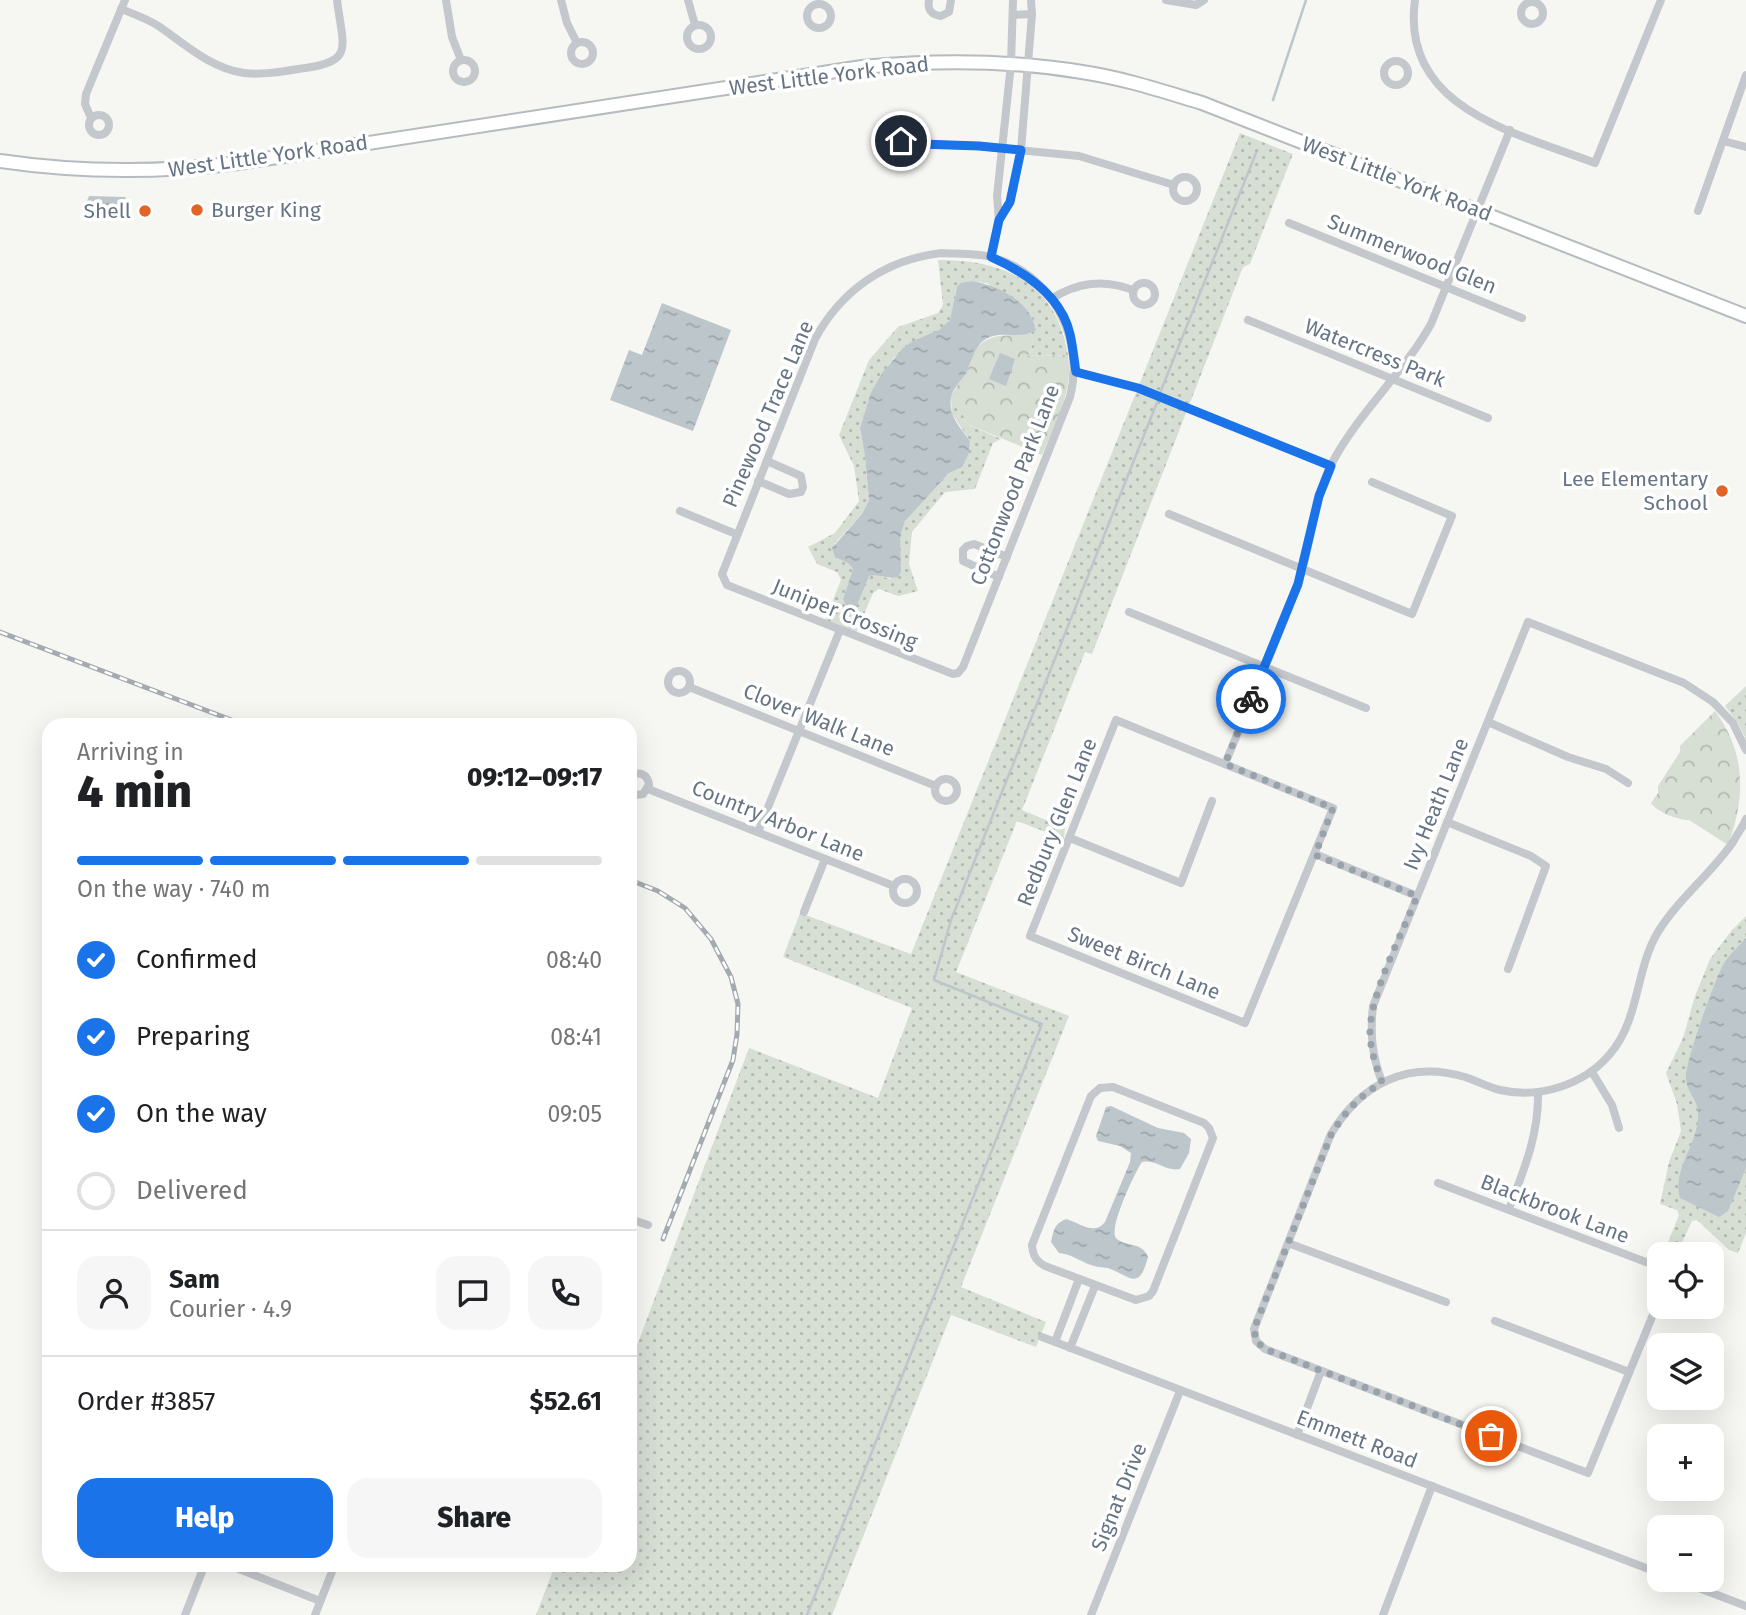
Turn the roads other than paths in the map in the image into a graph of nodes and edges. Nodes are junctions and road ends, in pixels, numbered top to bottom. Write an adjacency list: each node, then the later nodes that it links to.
1 (337, 0): 13 (street)
2 (446, 0): 18 (street)
3 (561, 0): 17 (street)
4 (688, 0): 16 (street)
5 (929, 0): 6 (street)
6 (951, 0)
7 (1013, 0): 15 (street)
8 (1031, 0): 14 (street)
9 (1166, 0): 12 (street)
10 (1415, 0): 19 (street)
11 (1661, 0): 25 (street)
12 (1203, 1)
13 (123, 4): 24 (street)
14 (1032, 14): 15 (street); 21 (street)
15 (1013, 15): 20 (street)
16 (695, 25)
17 (577, 43)
18 (461, 60)
19 (1424, 60): 22 (street); 25 (street)
20 (1010, 64): 21 (main road, West Little York Road); 29 (street); 31 (main road, West Little York Road)
21 (1027, 65): 30 (street); 33 (main road, West Little York Road)
22 (1406, 67)
23 (1746, 75): 26 (street)
24 (91, 118)
25 (1510, 130): 33 (street)
26 (1723, 141): 28 (street); 34 (street)
27 (921, 144): 29 (street)
28 (1746, 147)
29 (1003, 148): 30 (street); 35 (street)
30 (1021, 150): 32 (street); 35 (street)
31 (0, 161)
32 (1174, 185)
33 (1479, 211): 38 (street); 41 (main road, West Little York Road)
34 (1698, 211)
35 (999, 220): 37 (street)
36 (1289, 223): 38 (street, Summerwood Glen)
37 (991, 257): 40 (street, Cottonwood Park Lane); 47 (street, Pinewood Trace Lane)
38 (1448, 287): 42 (street, Summerwood Glen); 45 (street)
39 (1133, 290): 40 (street)
40 (1051, 299): 44 (street, Cottonwood Park Lane)
41 (1746, 316)
42 (1522, 318)
43 (1248, 320): 45 (street, Watercress Park)
44 (1076, 372): 48 (street); 54 (street, Cottonwood Park Lane)
45 (1393, 379): 46 (street, Watercress Park); 48 (street)
46 (1488, 418)
47 (767, 461): 49 (street, Pinewood Trace Lane); 49 (street)
48 (1331, 466): 55 (street)
49 (758, 481): 53 (street, Pinewood Trace Lane)
50 (1372, 482): 55 (street)
51 (680, 511): 53 (street)
52 (1168, 514): 55 (street)
53 (736, 534): 57 (street, Pinewood Trace Lane)
54 (1007, 556): 56 (street, Cottonwood Park Lane); 56 (street)
55 (1302, 569): 60 (street)
56 (999, 577): 61 (street, Cottonwood Park Lane)
57 (723, 579): 59 (street, Juniper Crossing)
58 (1129, 612): 60 (street)
59 (840, 630): 61 (street, Juniper Crossing); 65 (street)
60 (1265, 667): 63 (street); 67 (street)
61 (958, 673)
62 (689, 687): 65 (street, Clover Walk Lane)
63 (1366, 708)
64 (1488, 722): 66 (street, Ivy Heath Lane); 69 (street); 75 (street, Ivy Heath Lane)
65 (799, 731): 70 (street, Clover Walk Lane); 76 (street)
66 (1746, 750)
67 (1225, 764): 77 (street, Redbury Glen Lane); 78 (street)
68 (637, 774): 71 (street, Country Arbor Lane)
69 (1628, 783)
70 (936, 786)
71 (648, 789): 72 (street, Country Arbor Lane); 76 (street, Country Arbor Lane)
72 (637, 794)
73 (1212, 801): 77 (street)
74 (1746, 819): 85 (street)
75 (1447, 822): 81 (street, Ivy Heath Lane); 84 (street)
76 (758, 832): 79 (street, Country Arbor Lane)
77 (1069, 838): 83 (street, Redbury Glen Lane)
78 (1315, 855): 81 (street); 83 (street, Sweet Birch Lane)
79 (825, 859): 80 (street, Country Arbor Lane); 82 (street)
80 (894, 886)
81 (1417, 896): 86 (street, Ivy Heath Lane)
82 (804, 912)
83 (1030, 936)
84 (1508, 969)
85 (1592, 1072): 87 (street); 88 (street)
86 (1382, 1082): 87 (street); 93 (street)
87 (1538, 1092): 90 (street)
88 (1619, 1128)
89 (1438, 1183): 90 (street, Blackbrook Lane)
90 (1509, 1209): 94 (street, Blackbrook Lane)
91 (637, 1221): 92 (street)
92 (648, 1225)
93 (1289, 1243): 97 (street); 105 (street)
94 (1647, 1262)
95 (1079, 1279): 96 (street); 96 (street); 98 (street)
96 (1095, 1286): 99 (street)
97 (1446, 1302)
98 (1068, 1309): 99 (street); 103 (street)
99 (1084, 1315): 104 (street)
100 (1651, 1319): 106 (street)
101 (1495, 1321): 106 (street)
102 (1042, 1337): 103 (street, Emmett Road)
103 (1055, 1342): 104 (street, Emmett Road)
104 (1070, 1348): 107 (street, Emmett Road)
105 (1321, 1371): 106 (street); 108 (street)
106 (1629, 1372)
107 (1180, 1391): 108 (street, Emmett Road); 119 (street, Signat Drive)
108 (1297, 1435): 109 (street, Emmett Road)
109 (1432, 1486): 110 (street, Emmett Road); 120 (street)
110 (1647, 1568)
111 (202, 1572): 117 (street)
112 (246, 1572): 115 (street)
113 (332, 1572): 115 (street)
114 (1709, 1592): 116 (street)
115 (320, 1601): 118 (street)
116 (1746, 1606)
117 (186, 1615)
118 (315, 1615)
119 (1091, 1615)
120 (1382, 1615)

